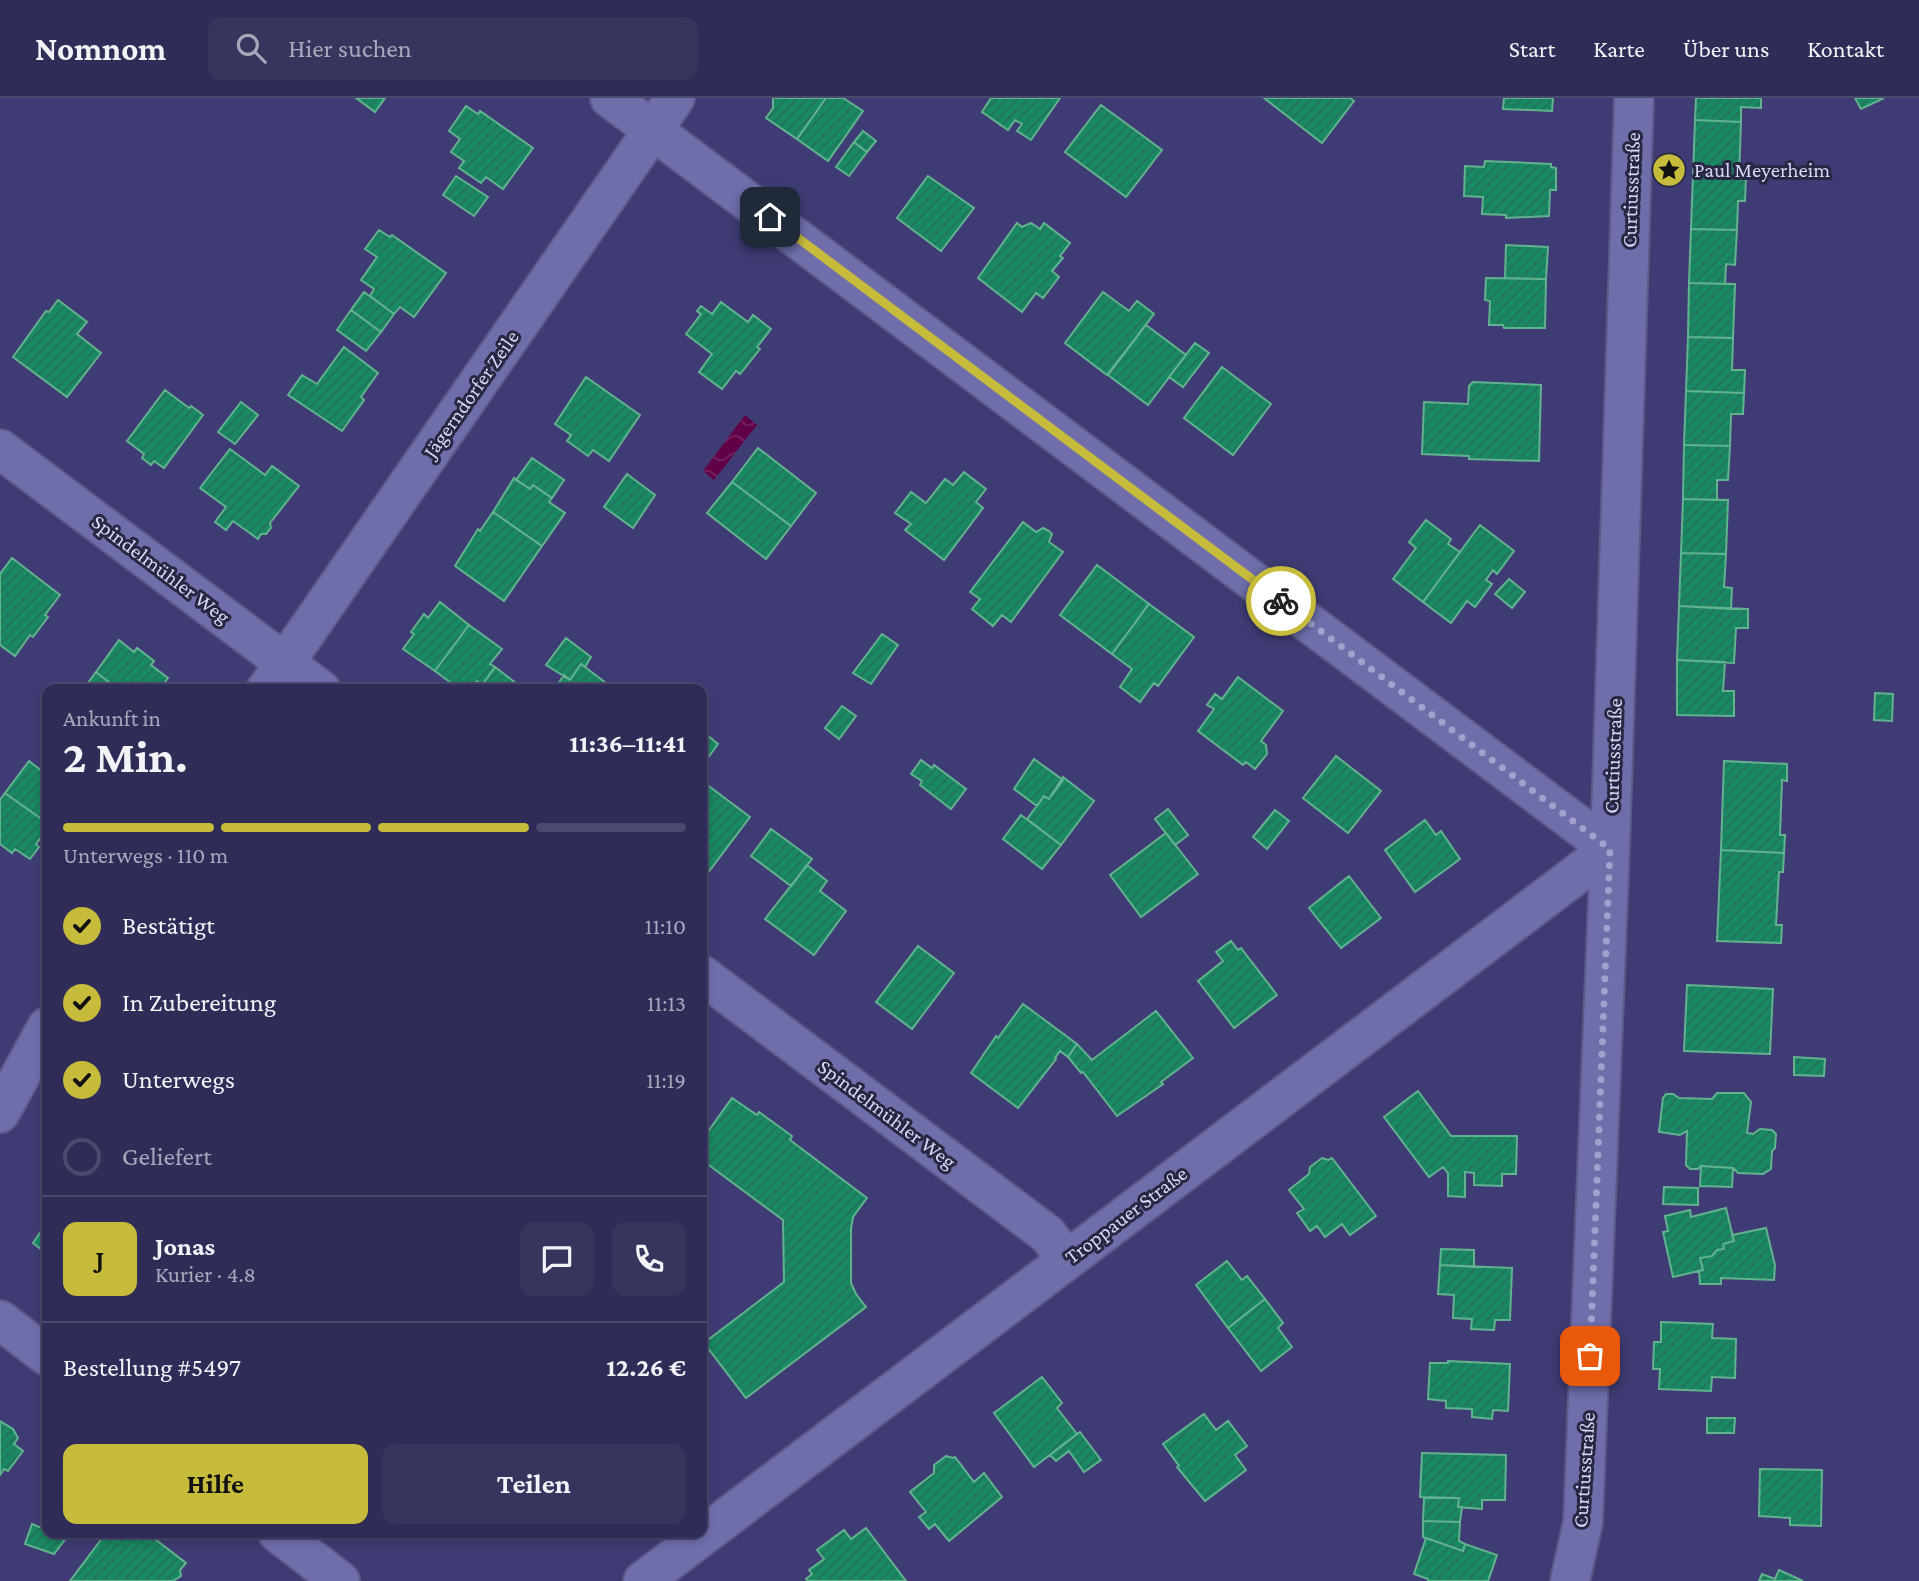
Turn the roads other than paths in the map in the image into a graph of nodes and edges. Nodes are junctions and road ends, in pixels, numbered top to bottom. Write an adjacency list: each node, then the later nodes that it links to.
1 (610, 98): 4 (street)
2 (675, 98): 4 (street, Jägerndorfer Zeile)
3 (1634, 98): 8 (street, Curtiusstraße)
4 (653, 130): 6 (street, Jägerndorfer Zeile); 8 (street)
5 (0, 449): 6 (street, Spindelmühler Weg)
6 (276, 676): 7 (street, Spindelmühler Weg)
7 (302, 684)
8 (1610, 849): 12 (street, Troppauer Straße); 20 (street, Curtiusstraße)
9 (707, 979): 12 (street, Spindelmühler Weg)
10 (42, 1036): 11 (street)
11 (0, 1113)
12 (1067, 1259): 15 (street, Troppauer Straße)
13 (0, 1320): 14 (street)
14 (42, 1352)
15 (707, 1532)
16 (284, 1538): 18 (street)
17 (700, 1538): 19 (street, Troppauer Straße)
18 (340, 1581)
19 (643, 1581)
20 (1570, 1581)

